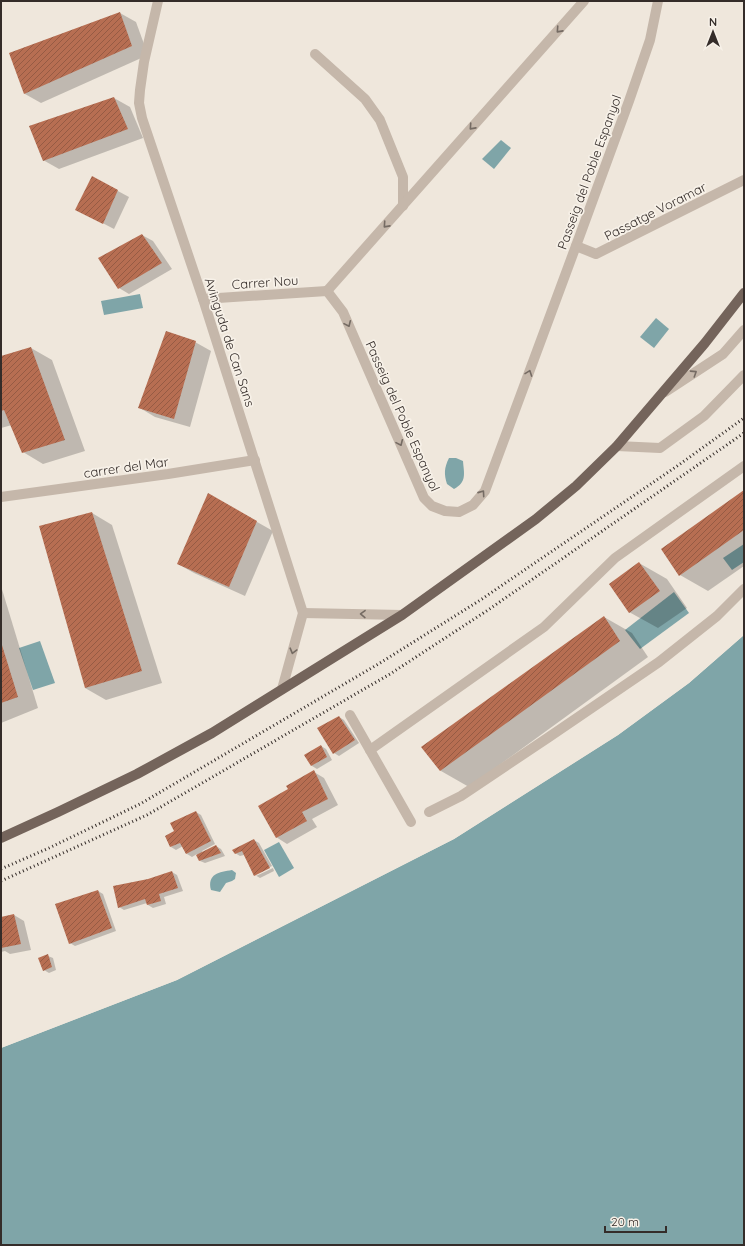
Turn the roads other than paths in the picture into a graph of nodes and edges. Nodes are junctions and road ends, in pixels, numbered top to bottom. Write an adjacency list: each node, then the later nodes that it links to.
1 (158, 1): 10 (street, Avinguda de Can Sans)
2 (584, 1): 6 (street, one-way to 6)
3 (658, 1): 7 (street, Passeig del Poble Espanyol)
4 (315, 54): 6 (street)
5 (744, 180): 7 (street, Passatge Voramar)
6 (403, 206): 8 (street, one-way to 8)
7 (576, 246): 8 (street, Passeig del Poble Espanyol, one-way to 7)
8 (327, 291): 10 (street, Carrer Nou)
9 (744, 293): 13 (main road)
10 (203, 299): 15 (street, Avinguda de Can Sans)
11 (744, 330): 13 (street, one-way to 11)
12 (744, 375): 14 (street)
13 (662, 394): 14 (main road)
14 (617, 446): 20 (main road)
15 (255, 460): 17 (street, carrer del Mar); 19 (street, Avinguda de Can Sans)
16 (744, 466): 23 (street)
17 (1, 497)
18 (744, 589): 24 (street)
19 (303, 613): 20 (street, one-way to 19); 21 (street, one-way to 21)
20 (402, 615): 21 (main road)
21 (282, 689): 26 (main road)
22 (350, 715): 23 (street)
23 (370, 750): 25 (street)
24 (429, 812)
25 (411, 822)
26 (1, 838)

